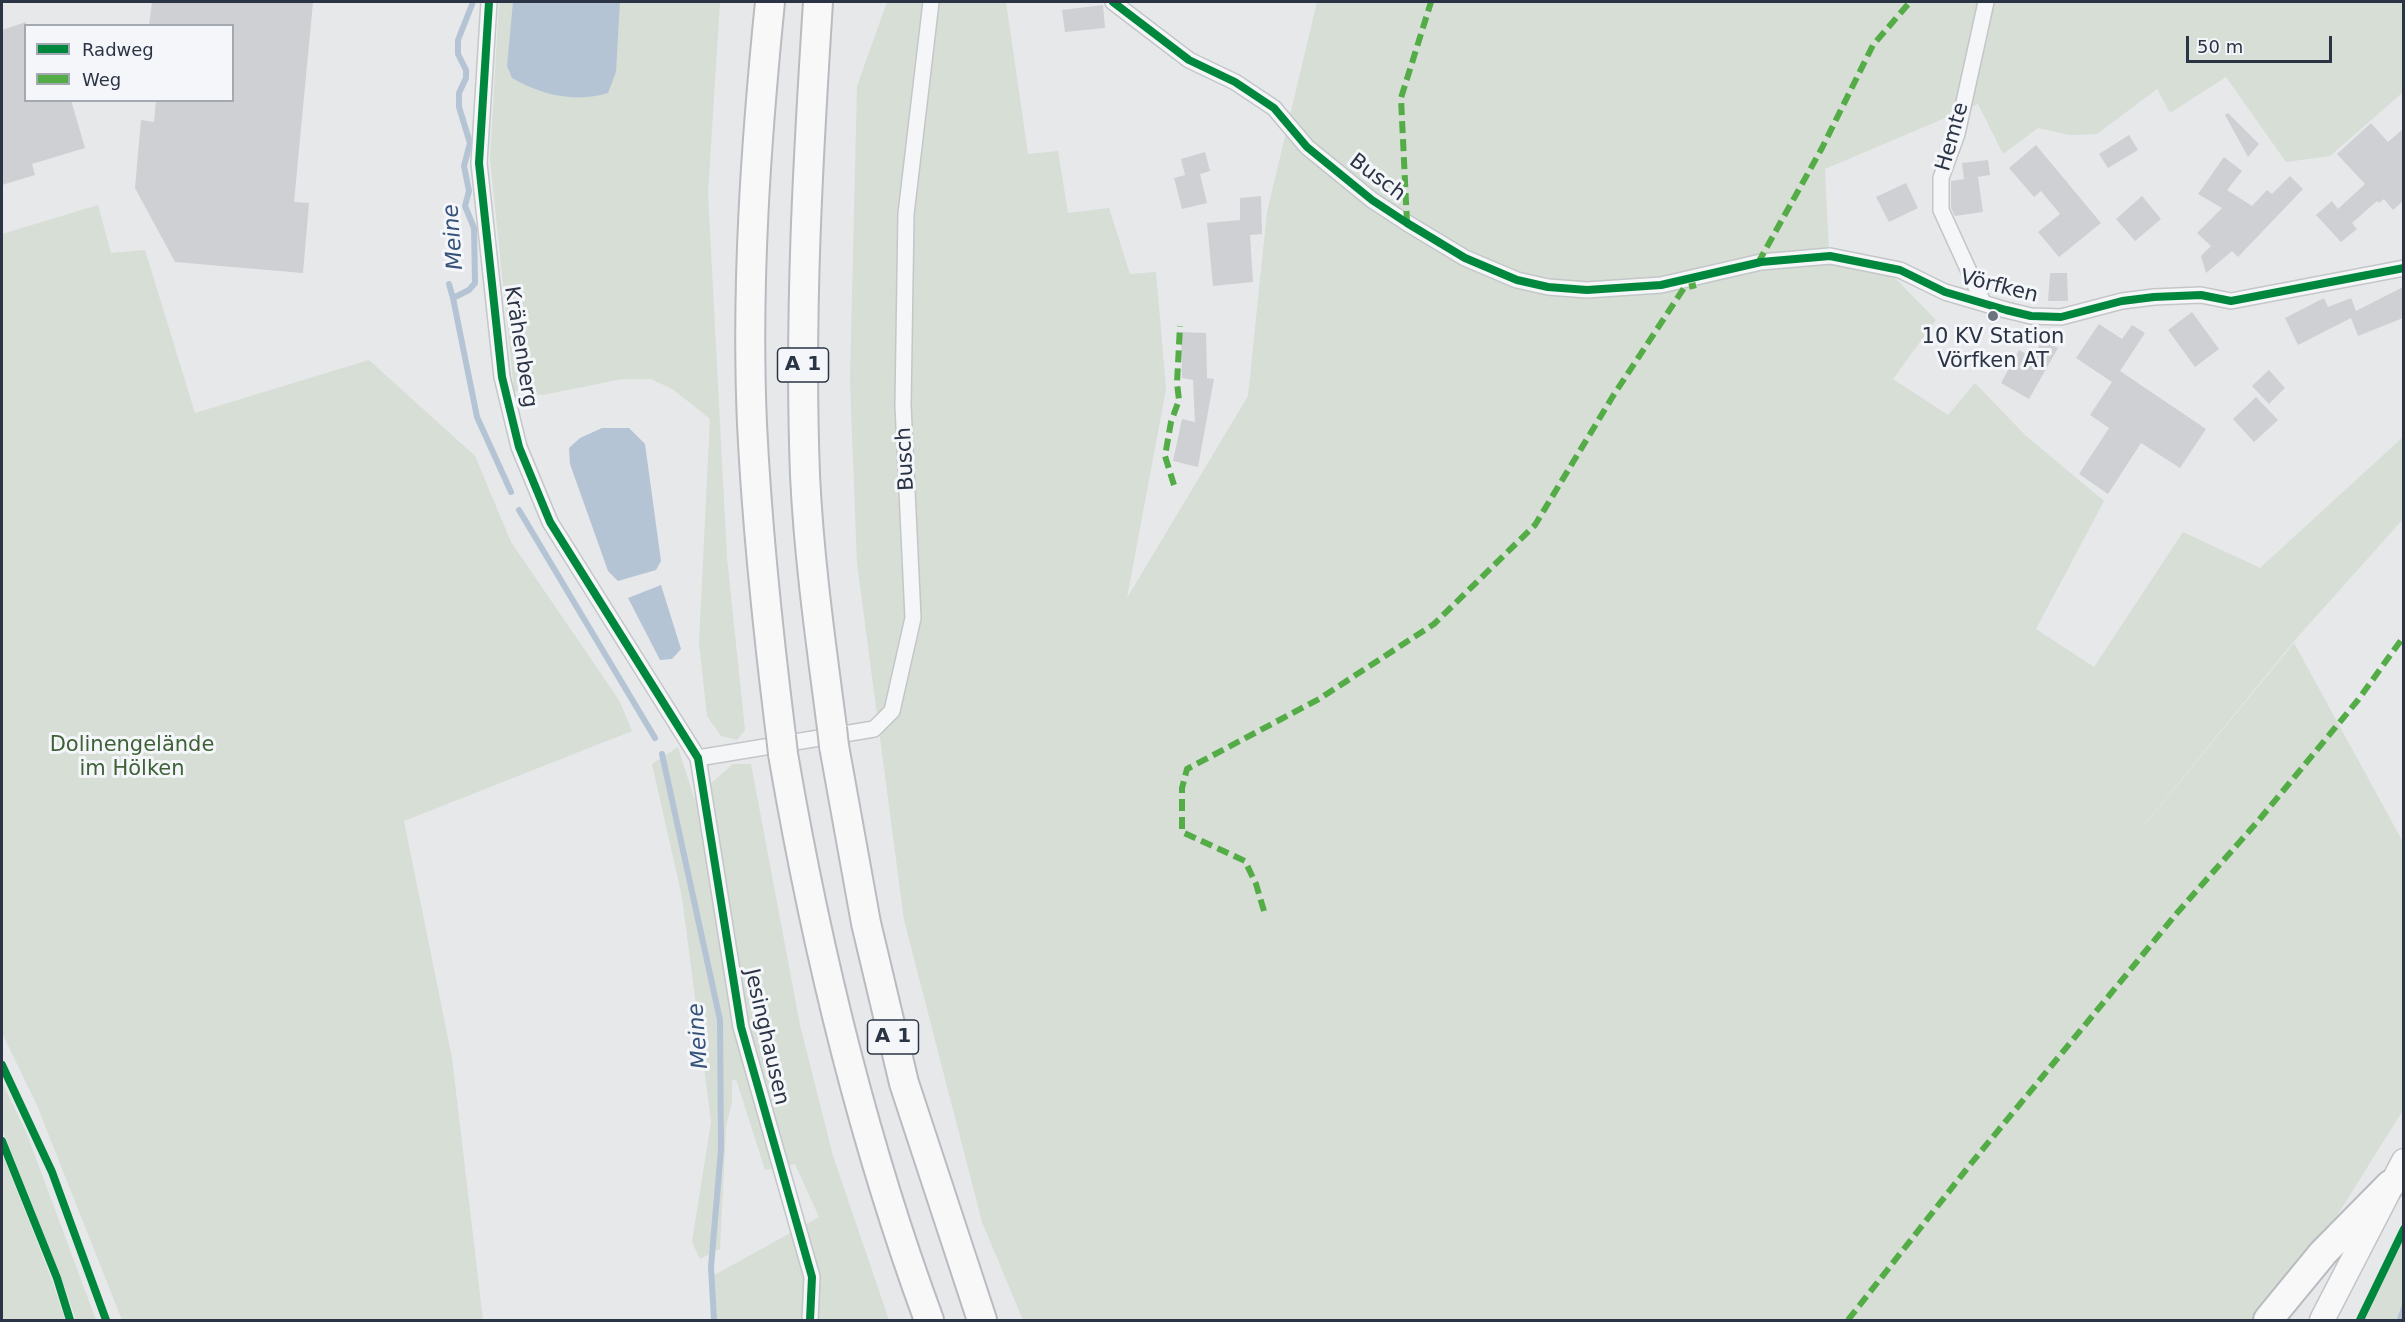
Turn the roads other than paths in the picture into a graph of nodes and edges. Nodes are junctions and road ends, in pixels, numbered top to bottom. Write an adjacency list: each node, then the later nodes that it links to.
1 (489, 2): 10 (street, Krähenberg)
2 (770, 2): 13 (highway, A 1)
3 (818, 2): 14 (highway, A 1)
4 (930, 2): 10 (street, Busch)
5 (1113, 2): 8 (street, Busch)
6 (1986, 2): 9 (street, Hemte)
7 (2403, 268): 9 (street, Vörfken)
8 (1661, 285): 9 (street, Vörfken)
9 (1983, 302)
10 (698, 758): 12 (street, Jesinghausen)
11 (2397, 1173): 15 (highway); 16 (main road)
12 (810, 1320)
13 (929, 1320)
14 (982, 1320)
15 (2268, 1320)
16 (2322, 1320)

